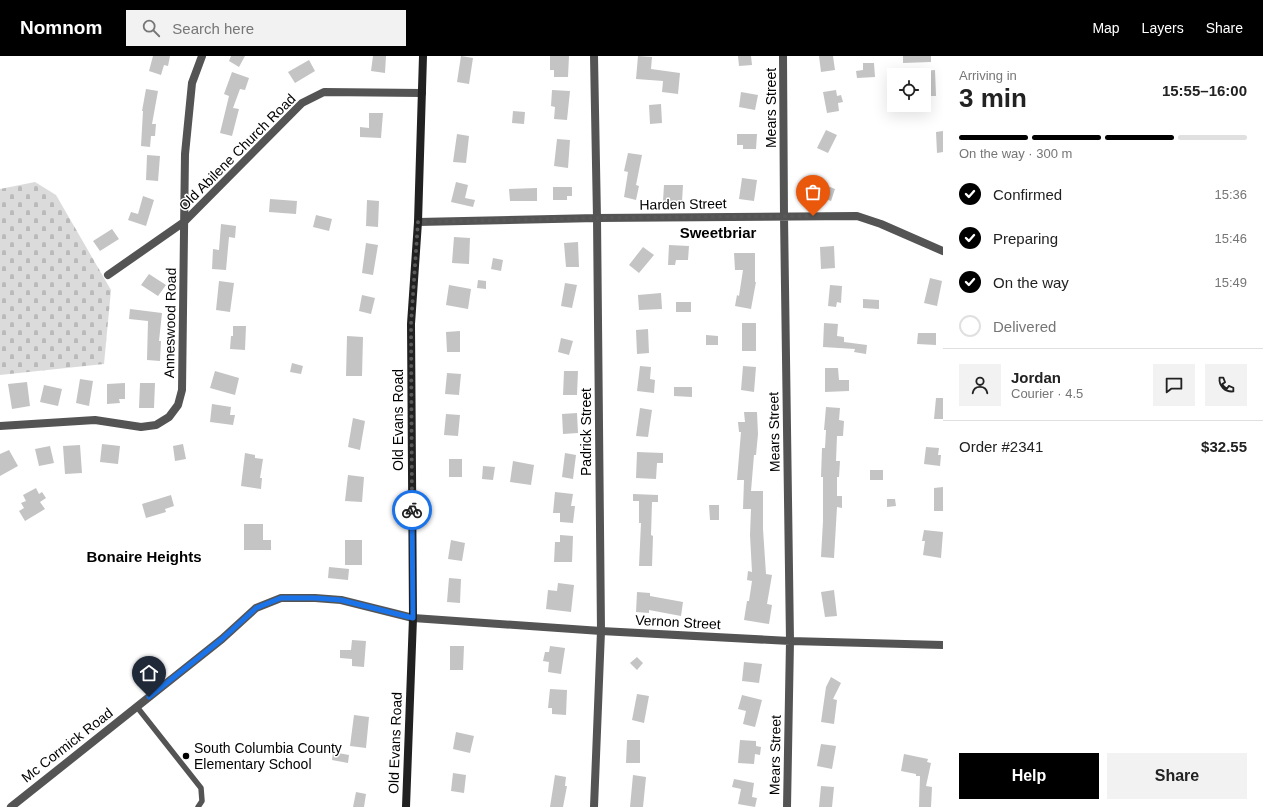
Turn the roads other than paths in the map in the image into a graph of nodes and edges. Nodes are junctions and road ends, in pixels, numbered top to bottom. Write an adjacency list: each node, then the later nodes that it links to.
1 (202, 56): 8 (street, Anneswood Road)
2 (423, 56): 5 (street, Old Evans Road)
3 (594, 56): 7 (street, Padrick Street)
4 (783, 56): 6 (street, Mears Street)
5 (422, 93): 8 (street, Old Abilene Church Road); 9 (street, Old Evans Road)
6 (784, 216): 7 (street, Harden Street); 10 (street, Harden Street); 15 (street, Mears Street)
7 (597, 218): 9 (street, Harden Street); 14 (street, Padrick Street)
8 (184, 222): 11 (street, Old Abilene Church Road); 12 (street, Anneswood Road)
9 (418, 222): 13 (street, Old Evans Road)
10 (943, 251)
11 (108, 275)
12 (0, 426)
13 (413, 618): 14 (street, Vernon Street); 17 (street, Mc Cormick Road); 20 (street, Old Evans Road)
14 (601, 631): 15 (street, Vernon Street); 21 (street, Padrick Street)
15 (790, 641): 16 (street, Vernon Street); 22 (street, Mears Street)
16 (943, 645)
17 (137, 707): 18 (street, Mc Cormick Road); 19 (lane)
18 (11, 807)
19 (198, 807)
20 (406, 807)
21 (594, 807)
22 (786, 807)

